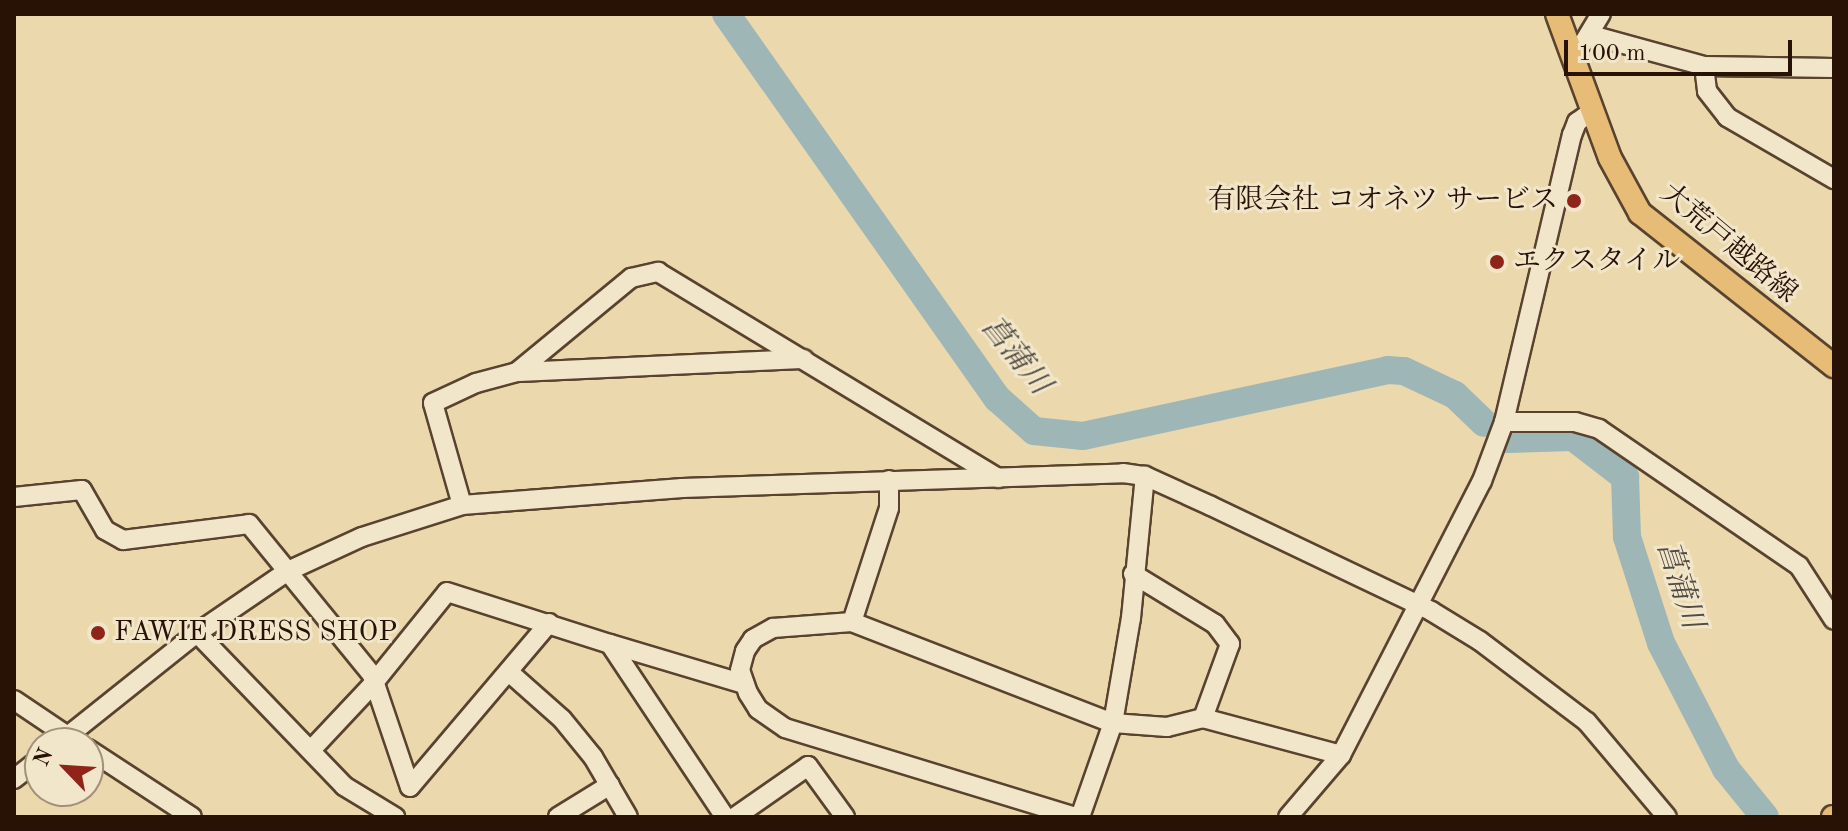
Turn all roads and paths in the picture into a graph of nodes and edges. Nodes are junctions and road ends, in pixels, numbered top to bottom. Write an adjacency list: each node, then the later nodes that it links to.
1 (1557, 14): 4 (main road, 大荒戸越路線)
2 (1601, 14): 3 (street)
3 (1591, 35): 4 (street); 5 (street)
4 (1571, 49): 7 (main road, 大荒戸越路線)
5 (1704, 66): 6 (street); 8 (street)
6 (1834, 68)
7 (1593, 111): 10 (main road, 大荒戸越路線); 12 (street)
8 (1834, 179)
9 (804, 359): 11 (street); 11 (street); 14 (street)
10 (1834, 366)
11 (517, 372): 17 (street)
12 (1504, 422): 20 (street); 21 (street)
13 (1145, 476): 14 (street); 19 (street); 20 (street)
14 (998, 478): 15 (street)
15 (889, 480): 17 (street); 22 (street)
16 (14, 497): 18 (street)
17 (462, 505): 18 (street)
18 (288, 571): 24 (street); 28 (street)
19 (1133, 574): 30 (street); 31 (street)
20 (1420, 606): 35 (street); 47 (street)
21 (1834, 620)
22 (852, 622): 27 (street); 31 (street)
23 (549, 623): 25 (street); 26 (street); 28 (street)
24 (197, 633): 33 (street); 34 (street)
25 (610, 644): 27 (street); 42 (street)
26 (510, 673): 28 (street); 37 (street)
27 (744, 684): 45 (street)
28 (372, 685): 34 (street)
29 (14, 700): 32 (street)
30 (1203, 718): 31 (street); 35 (street)
31 (1113, 723): 45 (street)
32 (50, 727)
33 (86, 727)
34 (312, 749): 39 (street)
35 (1341, 755): 46 (street)
36 (104, 759): 38 (street)
37 (610, 785): 40 (street); 41 (street)
38 (192, 817)
39 (395, 817)
40 (558, 817)
41 (628, 817)
42 (725, 817)
43 (735, 817): 44 (street)
44 (845, 817)
45 (1078, 817)
46 (1288, 817)
47 (1667, 817)

